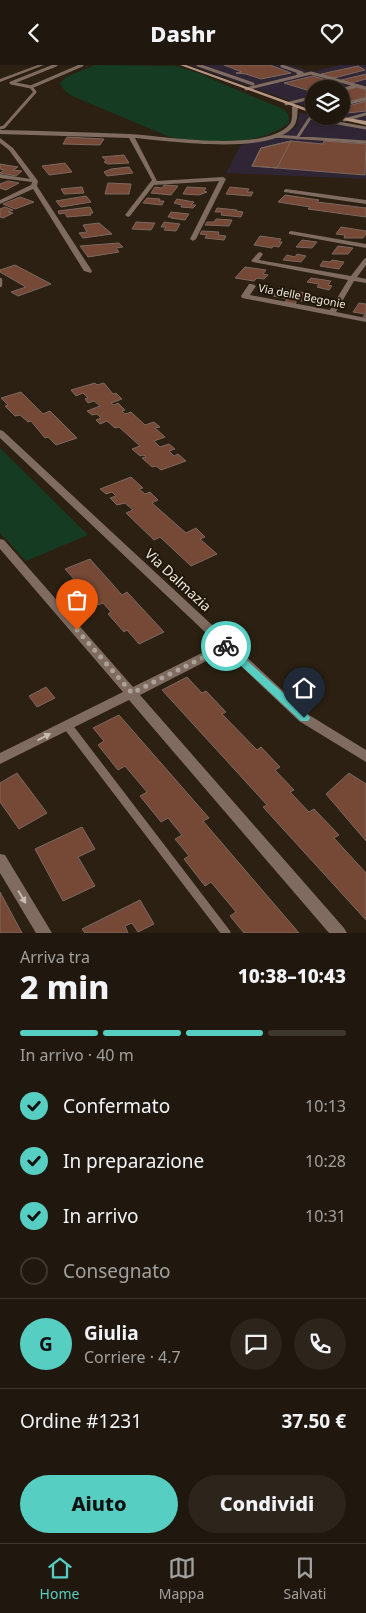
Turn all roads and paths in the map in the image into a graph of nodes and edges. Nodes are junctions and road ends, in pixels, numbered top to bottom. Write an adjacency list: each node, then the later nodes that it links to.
1 (42, 65): 8 (street)
2 (56, 65): 9 (lane)
3 (82, 65): 13 (lane)
4 (182, 65): 15 (main road)
5 (198, 65): 11 (lane)
6 (210, 65): 11 (lane)
7 (282, 66): 11 (lane)
8 (9, 78): 9 (lane); 10 (street)
9 (19, 80): 13 (lane)
10 (0, 81)
11 (253, 84): 15 (lane)
12 (359, 86): 14 (lane); 15 (lane); 16 (lane)
13 (31, 87): 27 (lane)
14 (366, 87)
15 (243, 88): 20 (main road)
16 (350, 88)
17 (305, 99): 20 (lane)
18 (366, 99): 19 (lane)
19 (350, 103)
20 (286, 104): 21 (main road)
21 (295, 107): 22 (main road); 28 (street)
22 (305, 110)
23 (366, 114): 24 (lane)
24 (350, 118)
25 (350, 121): 26 (main road)
26 (365, 124): 30 (lane)
27 (0, 130): 29 (street)
28 (274, 136): 29 (street); 30 (lane)
29 (131, 137): 34 (street)
30 (297, 137): 32 (lane)
31 (0, 140): 35 (street)
32 (366, 141)
33 (0, 176): 35 (street)
34 (154, 182): 39 (street); 41 (street)
35 (34, 183): 37 (street); 45 (street)
36 (286, 191): 38 (street)
37 (0, 202)
38 (366, 202)
39 (128, 215)
40 (291, 233): 42 (street)
41 (193, 239)
42 (366, 246)
43 (260, 254): 46 (street)
44 (366, 260): 46 (street)
45 (88, 271)
46 (352, 279): 48 (street); 51 (street)
47 (0, 280): 49 (lane)
48 (366, 281)
49 (0, 285)
50 (252, 286): 51 (street, Via delle Begonie)
51 (332, 313): 52 (street, Via delle Begonie)
52 (366, 320)
53 (0, 433): 55 (street, Via Dalmazia)
54 (0, 542): 56 (street)
55 (226, 646): 56 (street); 58 (street, Via Dalmazia)
56 (132, 693): 57 (street); 63 (street)
57 (67, 725): 59 (street, one-way to 57); 62 (lane)
58 (366, 757)
59 (0, 759)
60 (0, 861): 61 (street, one-way to 61)
61 (44, 933)
62 (226, 933)
63 (339, 933)

